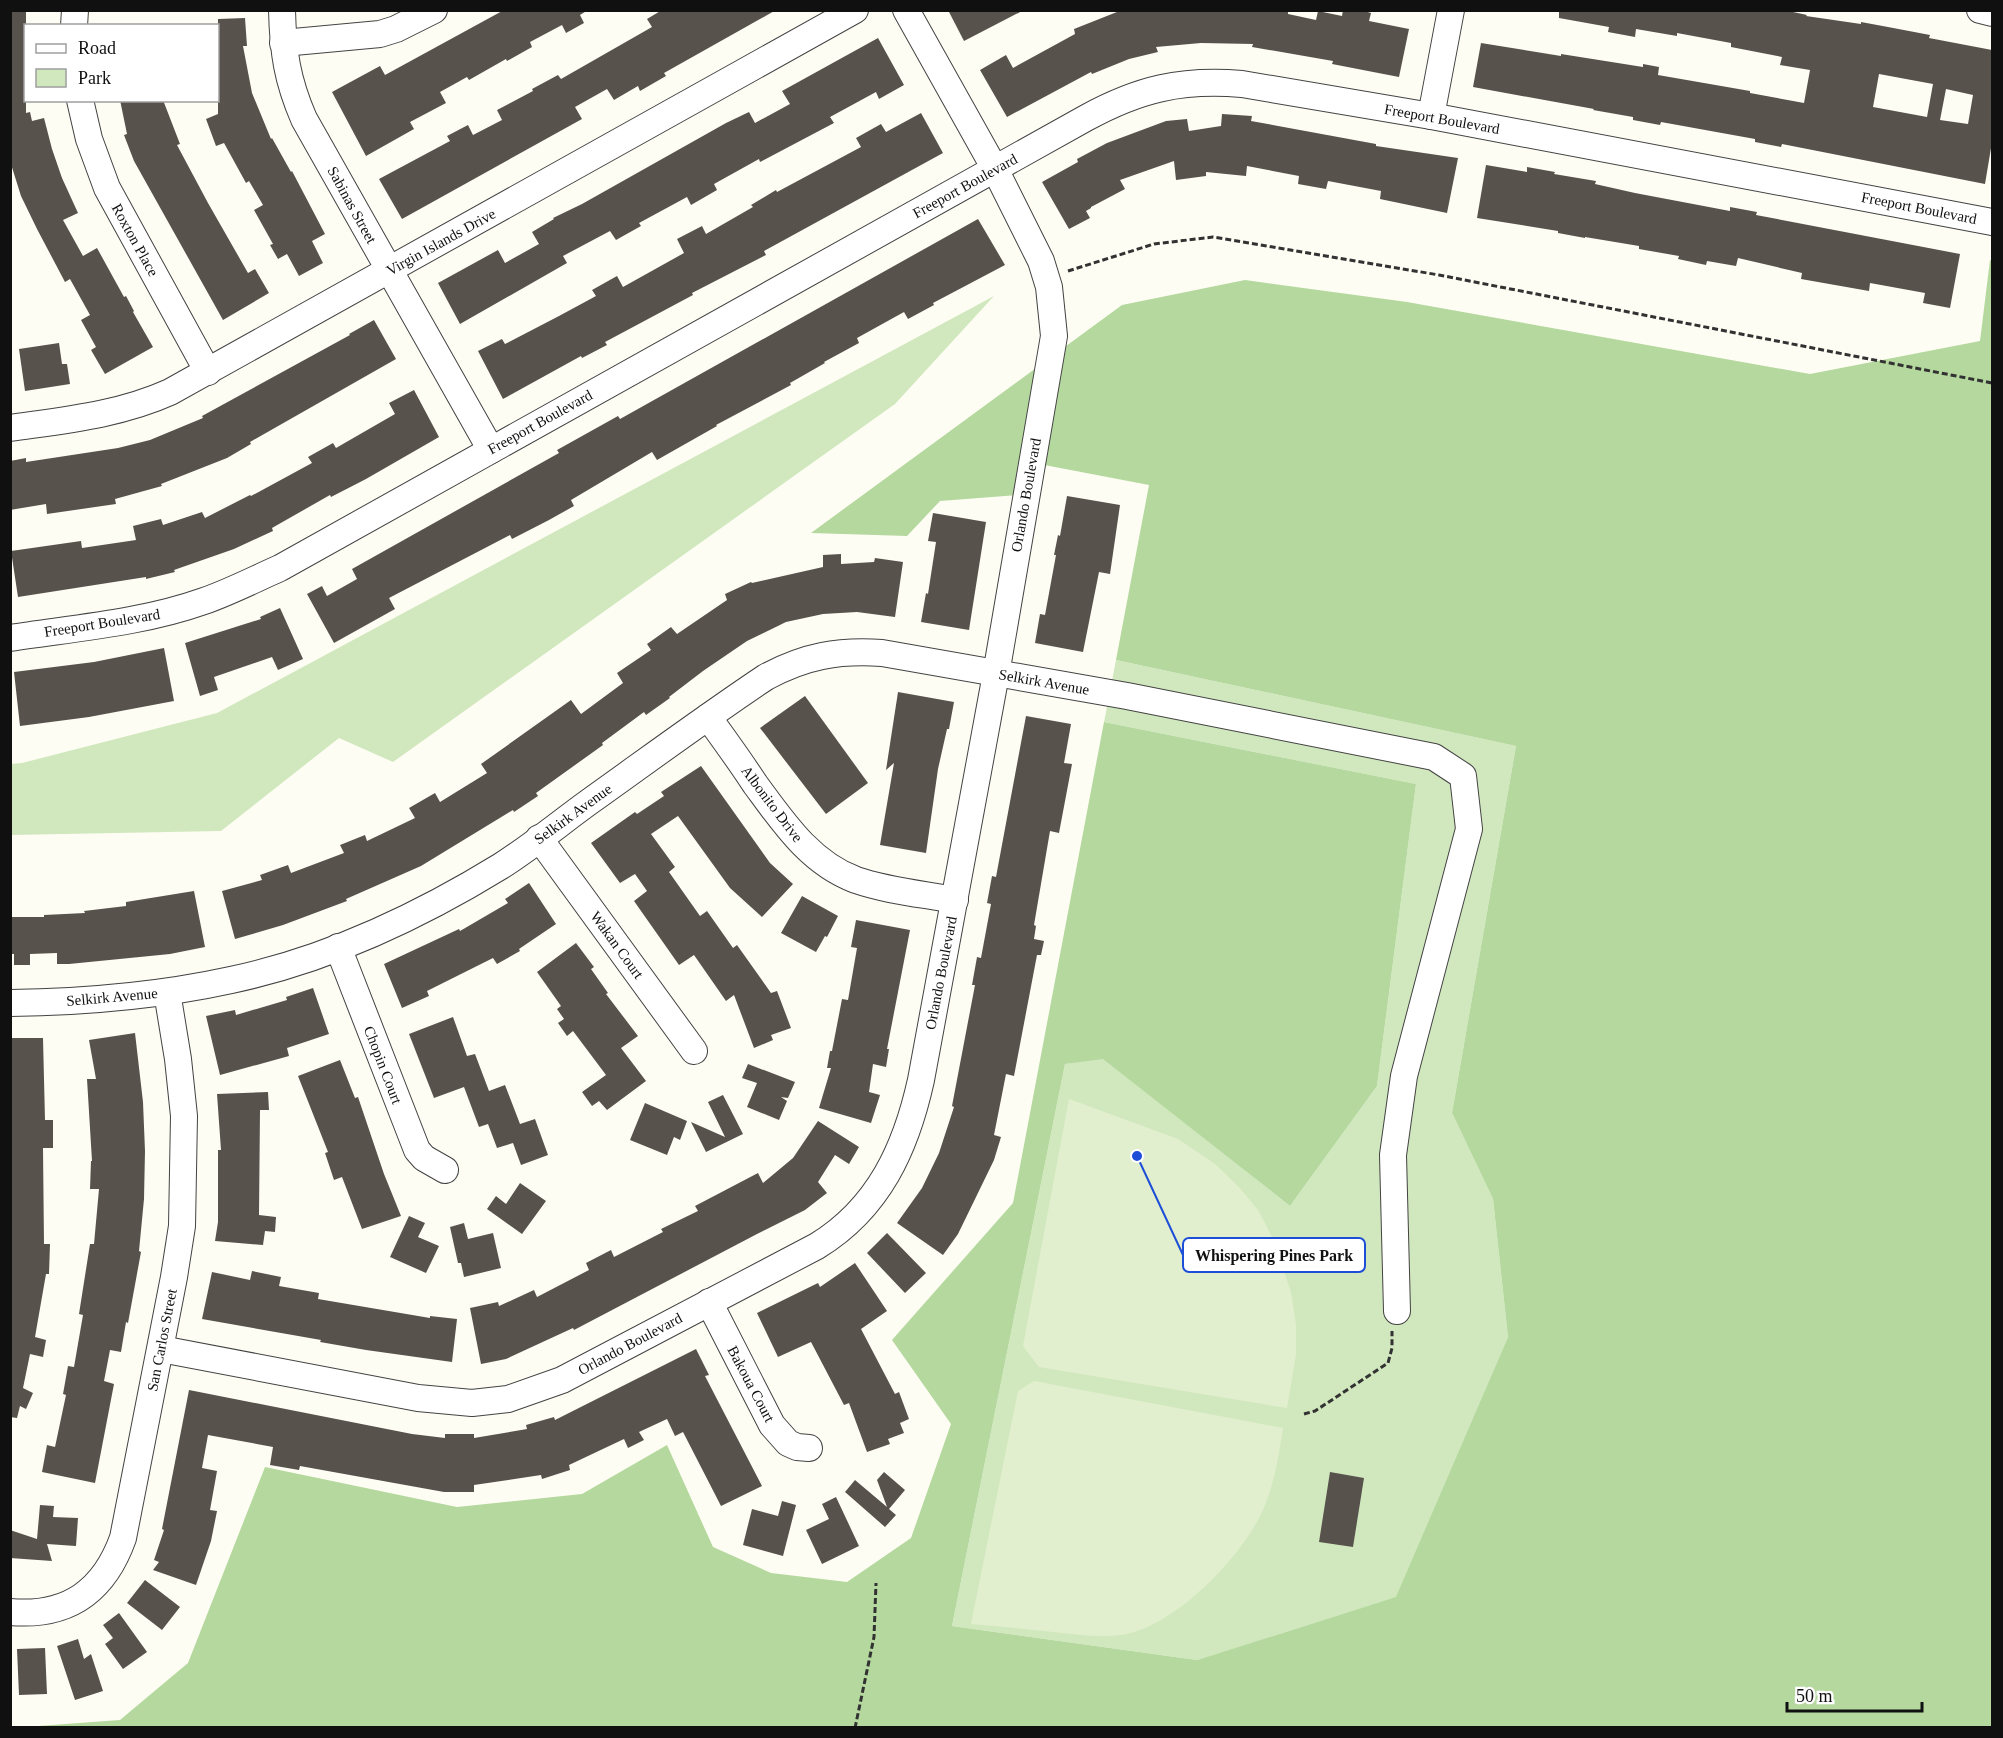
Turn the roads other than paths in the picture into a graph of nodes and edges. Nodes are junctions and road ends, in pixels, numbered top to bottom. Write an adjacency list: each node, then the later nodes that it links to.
1 (282, 10): 8 (street, Sabinas Street)
2 (434, 10): 8 (street)
3 (855, 10): 13 (street, Virgin Islands Drive)
4 (906, 10): 11 (street, Orlando Boulevard)
5 (1451, 10): 10 (street)
6 (1980, 10): 7 (street)
7 (1992, 13)
8 (283, 43): 13 (street, Sabinas Street)
9 (81, 102): 14 (street, Roxton Place)
10 (1431, 117): 11 (street, Freeport Boulevard); 12 (street, Freeport Boulevard)
11 (995, 169): 16 (street, Freeport Boulevard); 18 (street, Orlando Boulevard)
12 (1992, 222)
13 (389, 272): 14 (street, Virgin Islands Drive); 16 (street, Sabinas Street)
14 (208, 372): 15 (street, Virgin Islands Drive)
15 (10, 428)
16 (491, 450): 17 (street, Freeport Boulevard)
17 (10, 638)
18 (996, 674): 19 (street, Selkirk Avenue); 21 (street, Orlando Boulevard); 28 (street, Selkirk Avenue)
19 (708, 717): 20 (street, Selkirk Avenue); 21 (street, Albonito Drive)
20 (539, 838): 22 (street, Selkirk Avenue); 25 (street, Wakan Court)
21 (955, 900): 27 (street, Orlando Boulevard)
22 (338, 947): 23 (street, Selkirk Avenue); 26 (street, Chopin Court)
23 (167, 992): 24 (street, Selkirk Avenue); 29 (street, San Carlos Street)
24 (10, 1003)
25 (694, 1051)
26 (445, 1170)
27 (709, 1302): 29 (street, Orlando Boulevard); 30 (street, Bakoua Court)
28 (1394, 1321)
29 (161, 1349): 31 (street, San Carlos Street)
30 (809, 1448)
31 (10, 1612)

